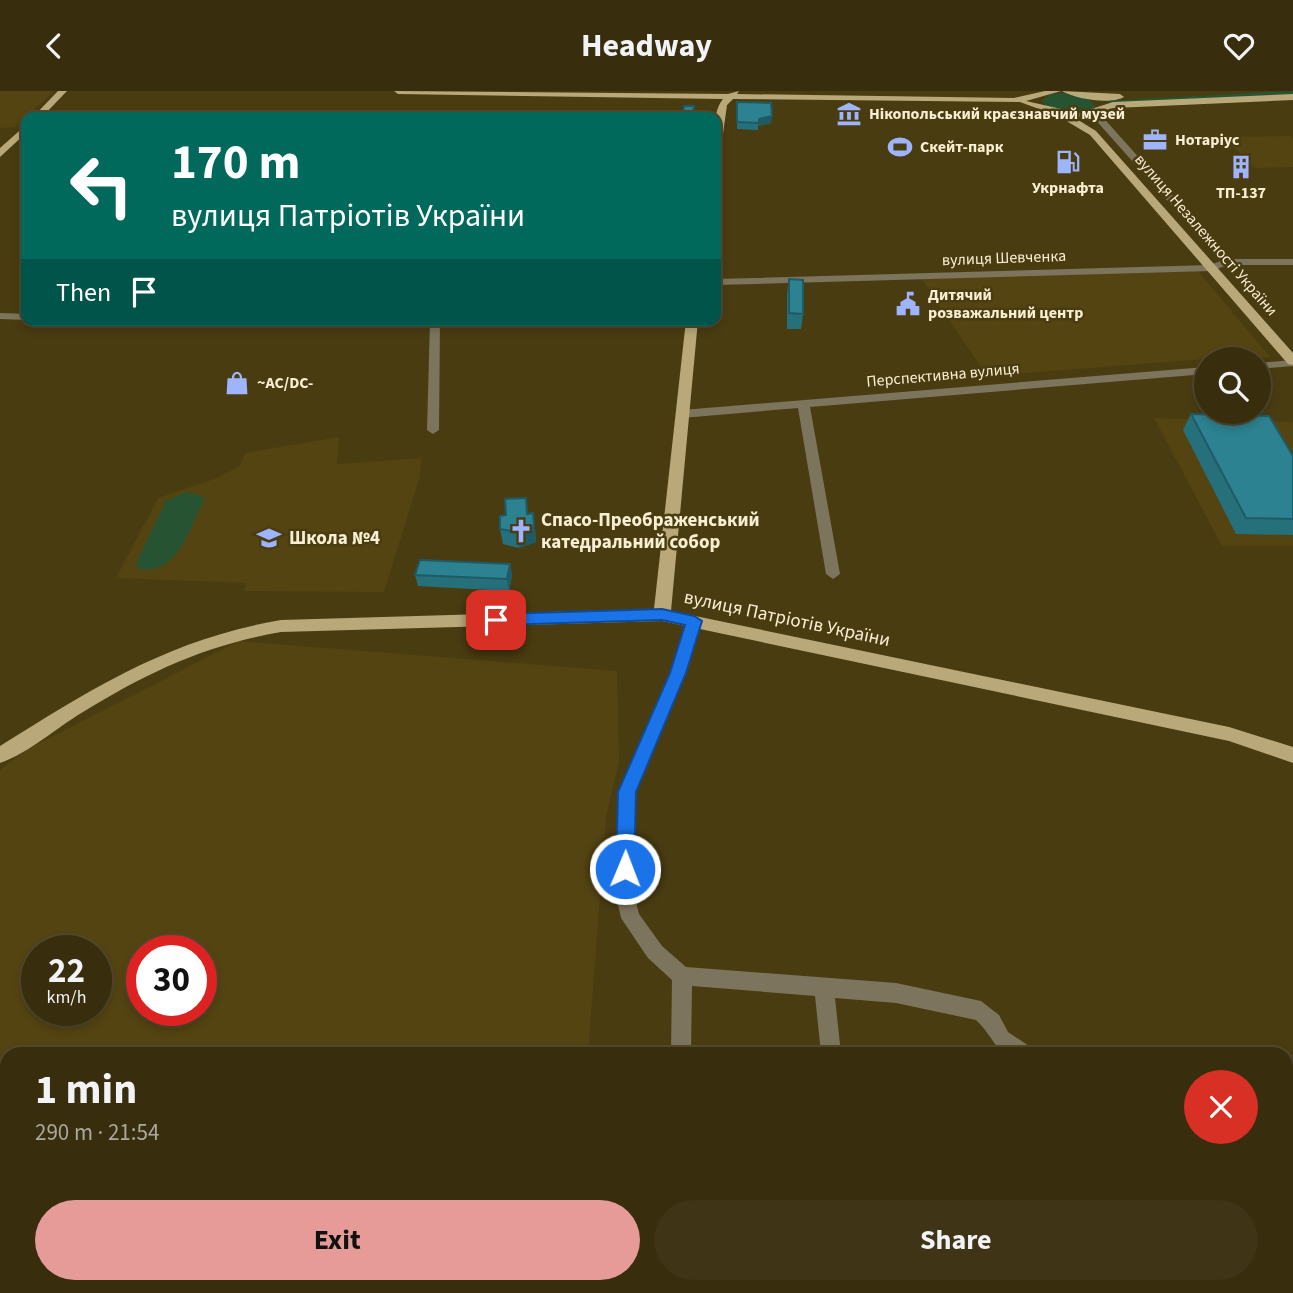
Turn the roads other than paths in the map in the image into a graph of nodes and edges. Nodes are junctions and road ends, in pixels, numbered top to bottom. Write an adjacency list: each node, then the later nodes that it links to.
1 (63, 91): 12 (main road)
2 (398, 91): 7 (main road)
3 (1057, 91): 8 (main road)
4 (1066, 91): 6 (main road)
5 (1239, 91): 6 (main road)
6 (1081, 93): 13 (main road)
7 (731, 94): 10 (main road); 15 (main road)
8 (1043, 94): 10 (main road); 11 (main road)
9 (1291, 99): 13 (main road)
10 (1014, 101): 11 (main road)
11 (1044, 108): 14 (main road)
12 (42, 112)
13 (1097, 112): 14 (main road); 17 (main road); 19 (street)
14 (1061, 114): 17 (main road, вулиця Незалежності України)
15 (721, 130)
16 (21, 133): 18 (main road)
17 (1093, 133): 21 (main road, вулиця Незалежності України)
18 (0, 154)
19 (1227, 262): 20 (street, вулиця Шевченка); 21 (street, вулиця Шевченка)
20 (1293, 262)
21 (1212, 268): 22 (street, вулиця Шевченка); 27 (main road, вулиця Незалежності України)
22 (721, 282)
23 (0, 316): 24 (street)
24 (21, 317)
25 (435, 326): 32 (street)
26 (691, 326): 31 (main road)
27 (1293, 362): 28 (street)
28 (1271, 365)
29 (1194, 371): 30 (street, Перспективна вулиця)
30 (803, 403): 31 (street, Перспективна вулиця); 33 (street)
31 (682, 414): 34 (main road)
32 (433, 430)
33 (833, 574)
34 (662, 615): 35 (main road, вулиця Патріотів України); 36 (main road, вулиця Патріотів України)
35 (694, 621): 37 (main road, вулиця Патріотів України); 38 (street)
36 (0, 755)
37 (1293, 755)
38 (682, 976): 39 (street); 40 (street)
39 (824, 989): 41 (street); 42 (street)
40 (681, 1047)
41 (830, 1047)
42 (1013, 1047)

